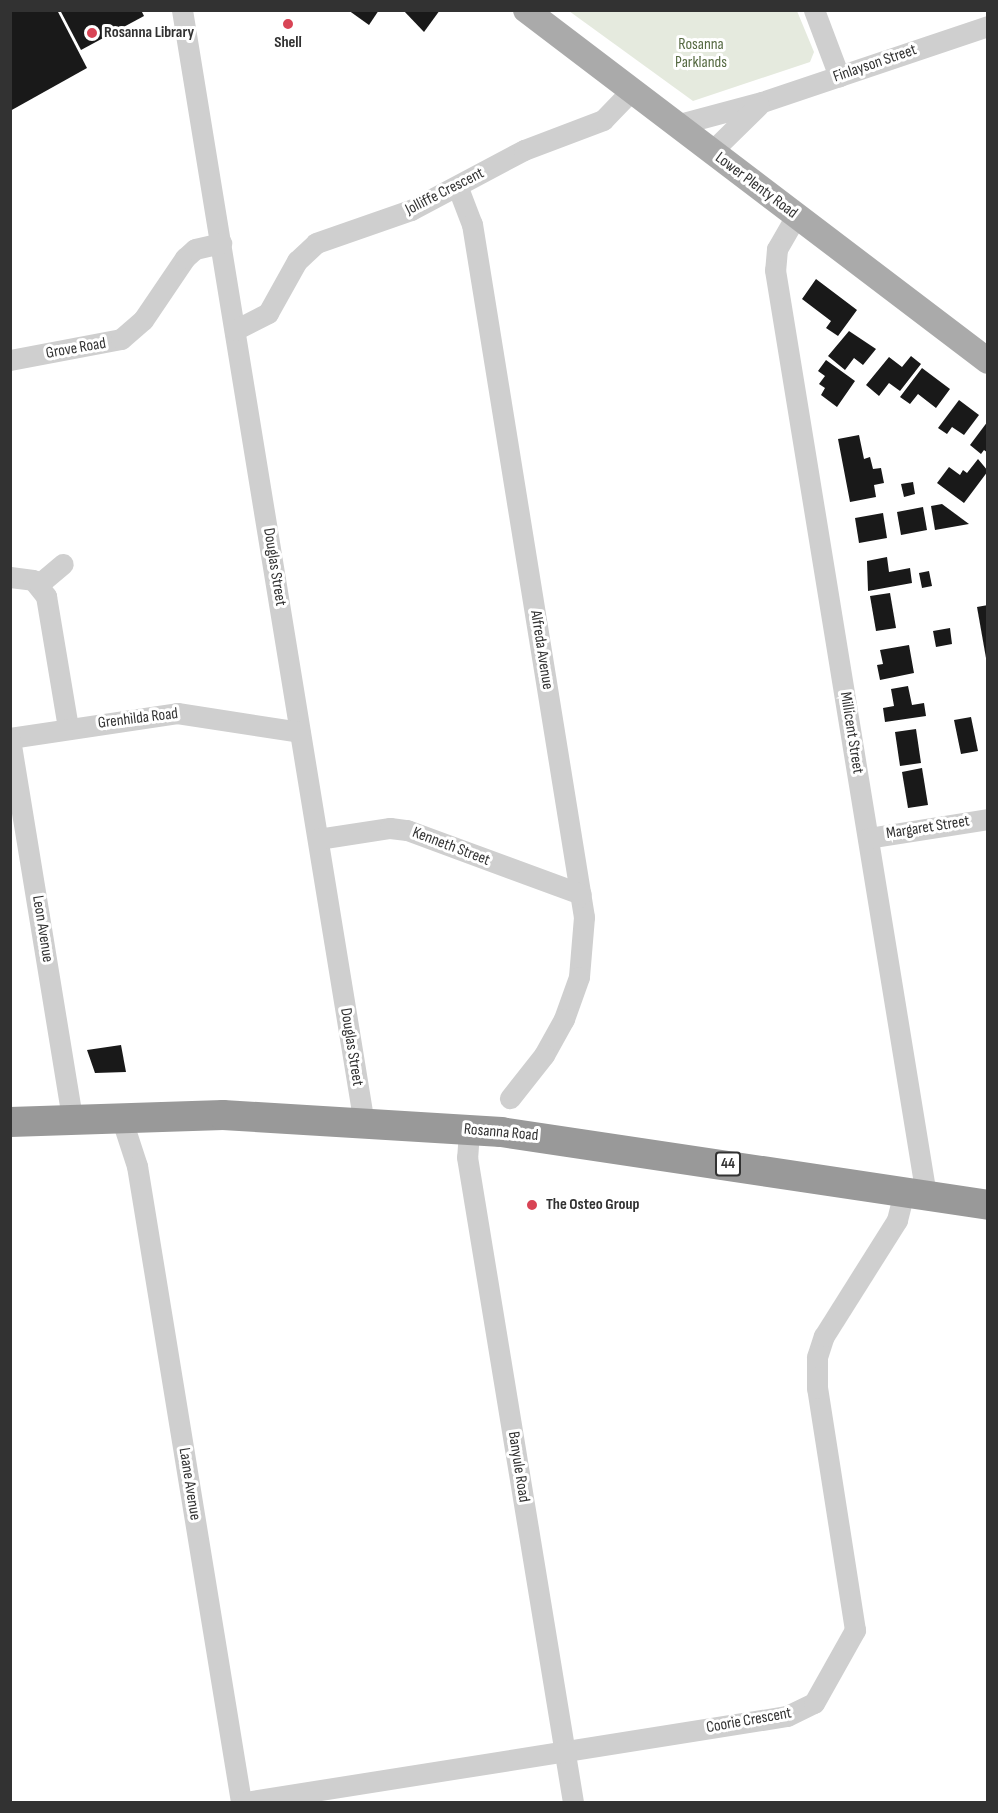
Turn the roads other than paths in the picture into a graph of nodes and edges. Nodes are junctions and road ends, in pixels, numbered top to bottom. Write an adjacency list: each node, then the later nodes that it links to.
1 (182, 10): 12 (street, Douglas Street)
2 (526, 10): 6 (main road, Lower Plenty Road)
3 (814, 10): 5 (street)
4 (987, 26): 5 (street, Finlayson Street)
5 (839, 76): 7 (street, Finlayson Street)
6 (631, 91): 8 (main road, Lower Plenty Road); 10 (street, Jolliffe Crescent)
7 (762, 102): 8 (street, Finlayson Street); 9 (street, Finlayson Street)
8 (676, 125): 9 (main road, Lower Plenty Road)
9 (711, 152): 11 (main road, Lower Plenty Road)
10 (458, 188): 13 (street, Jolliffe Crescent); 25 (street, Alfreda Avenue)
11 (804, 222): 15 (main road, Lower Plenty Road); 23 (street, Millicent Street)
12 (222, 249): 13 (street, Douglas Street); 14 (street, Grove Road)
13 (234, 321): 20 (street, Douglas Street)
14 (10, 360)
15 (987, 361)
16 (63, 564): 18 (street)
17 (10, 577): 18 (street)
18 (39, 584): 19 (street)
19 (68, 728): 20 (street, Grenhilda Road); 21 (street, Grenhilda Road)
20 (300, 732): 24 (street, Douglas Street)
21 (10, 739): 28 (street, Leon Avenue)
22 (987, 819): 23 (street, Margaret Street)
23 (868, 838): 32 (street, Millicent Street)
24 (318, 839): 25 (street, Kenneth Street); 30 (street, Douglas Street)
25 (581, 894): 26 (street, Alfreda Avenue)
26 (510, 1098)
27 (131, 1117): 28 (highway, Rosanna Road / 44); 30 (highway, Rosanna Road / 44); 35 (street, Laane Avenue)
28 (72, 1119): 29 (highway, Rosanna Road / 44)
29 (10, 1122)
30 (364, 1124): 31 (highway, Rosanna Road / 44)
31 (469, 1131): 32 (highway, Rosanna Road / 44); 34 (street, Banyule Road)
32 (915, 1193): 33 (highway, Rosanna Road / 44); 34 (street, Coorie Crescent)
33 (987, 1205)
34 (565, 1751): 35 (street, Coorie Crescent); 36 (street, Banyule Road)
35 (243, 1803)
36 (573, 1803)

